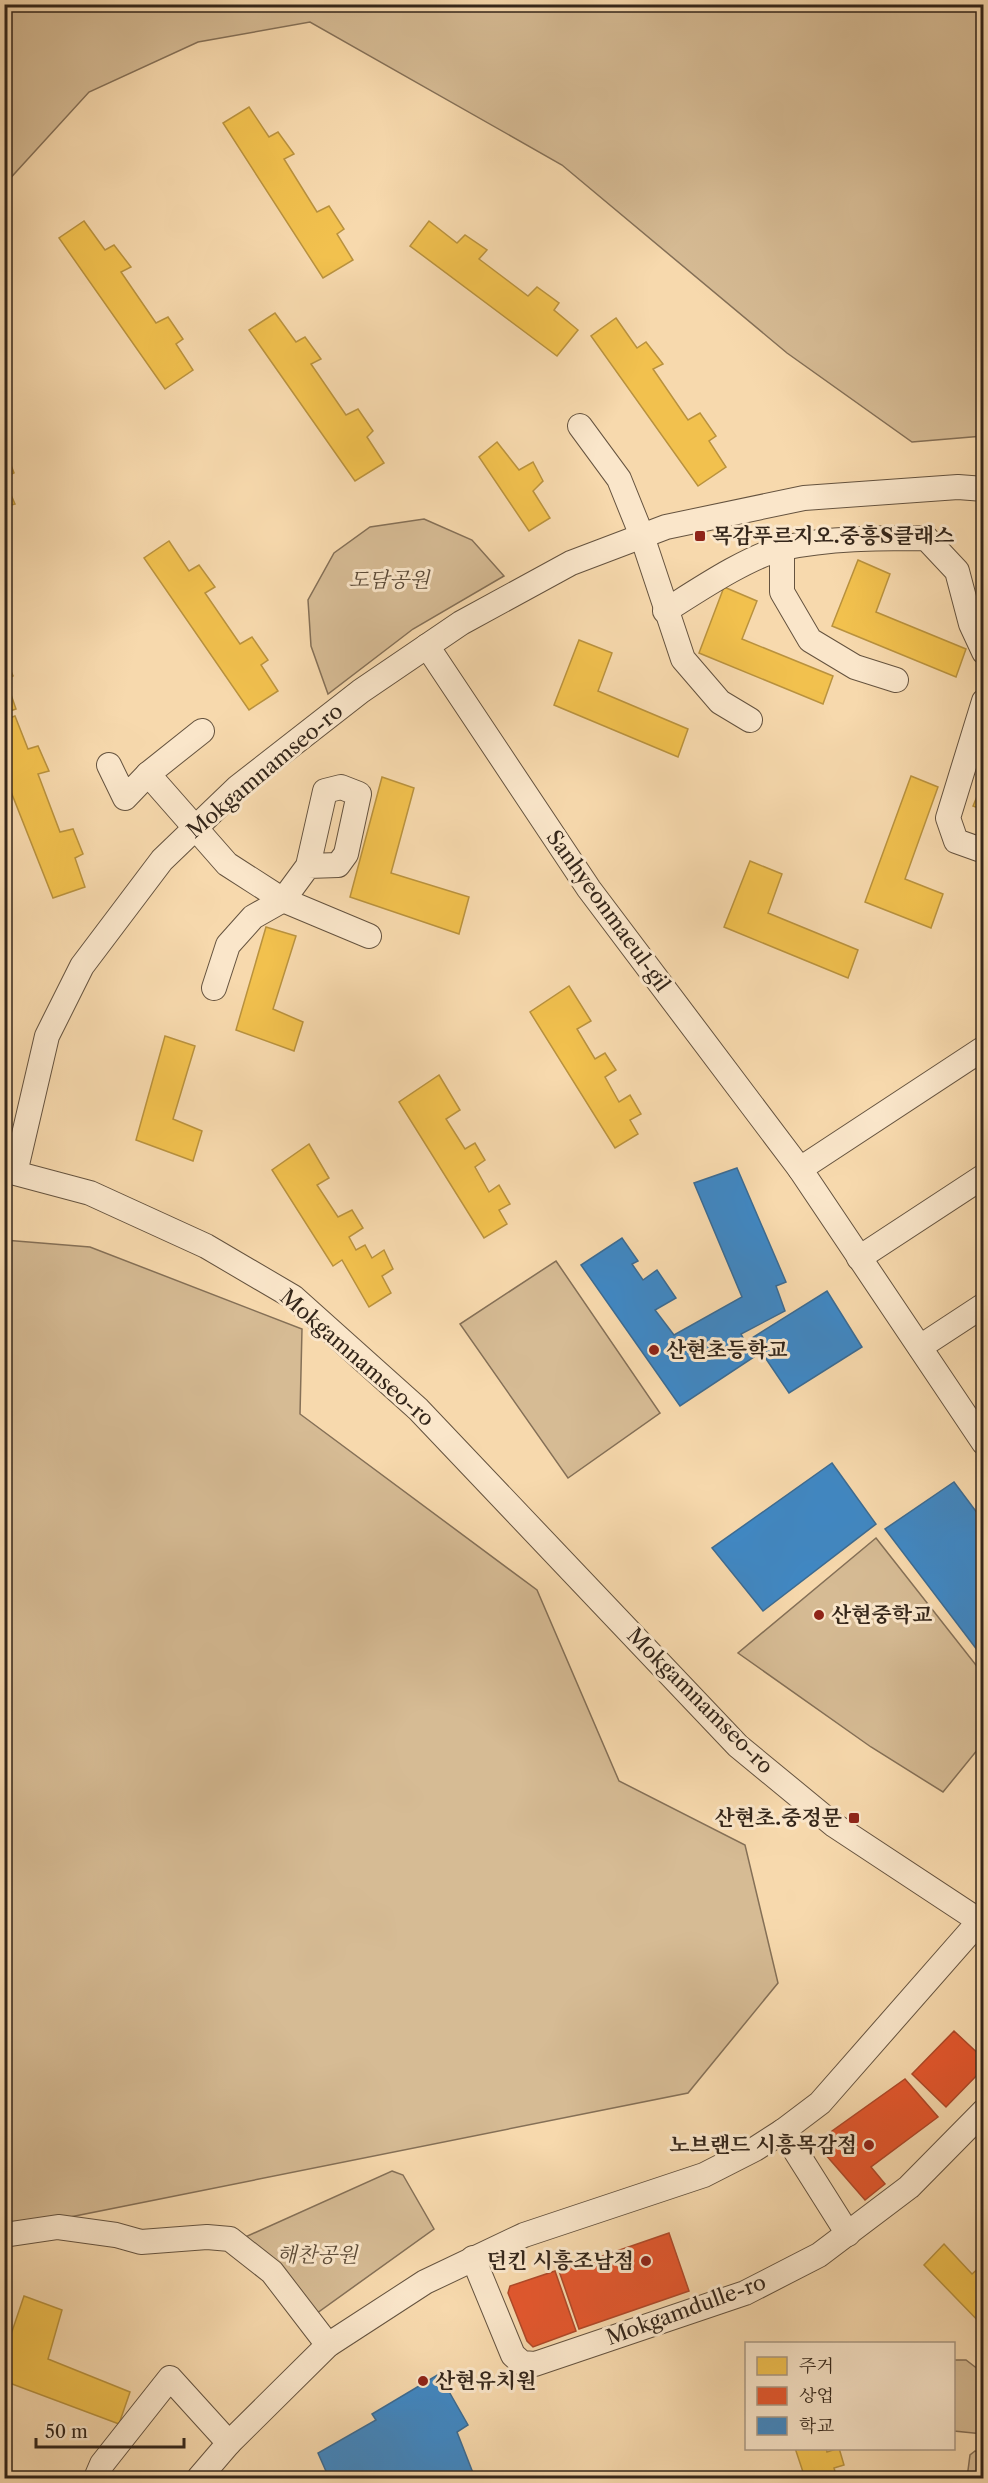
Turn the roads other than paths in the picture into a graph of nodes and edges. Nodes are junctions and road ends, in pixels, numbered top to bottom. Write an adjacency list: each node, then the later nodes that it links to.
1 (580, 426): 3 (street)
2 (984, 489): 3 (street, Mokgamnamseo-ro)
3 (642, 536): 5 (street); 6 (street, Mokgamnamseo-ro)
4 (782, 548): 5 (street); 7 (street); 8 (street)
5 (665, 611): 10 (street)
6 (427, 646): 14 (street, Mokgamnamseo-ro); 21 (street, Sanhyeonmaeul-gil)
7 (984, 652)
8 (896, 680)
9 (984, 701): 15 (street)
10 (750, 720)
11 (202, 731): 13 (street)
12 (109, 765): 13 (street)
13 (148, 774): 14 (street)
14 (194, 829): 17 (street); 22 (street, Mokgamnamseo-ro)
15 (984, 851)
16 (308, 866): 17 (street)
17 (283, 900): 18 (street); 19 (street)
18 (369, 936)
19 (214, 988)
20 (984, 1048): 21 (street)
21 (800, 1169): 24 (street, Sanhyeonmaeul-gil)
22 (10, 1172): 28 (street, Mokgamnamseo-ro)
23 (984, 1176): 24 (street)
24 (859, 1258): 26 (street, Sanhyeonmaeul-gil)
25 (984, 1305): 26 (street)
26 (920, 1347): 27 (street, Sanhyeonmaeul-gil)
27 (984, 1443)
28 (982, 1920): 30 (street)
29 (984, 2111): 31 (street, Mokgamdulle-ro)
30 (783, 2131): 31 (street); 33 (street)
31 (848, 2234): 33 (street, Mokgamdulle-ro)
32 (4, 2235): 34 (street)
33 (473, 2258): 34 (street)
34 (328, 2345): 35 (street)
35 (229, 2443): 36 (street); 37 (street)
36 (96, 2478)
37 (199, 2478)

